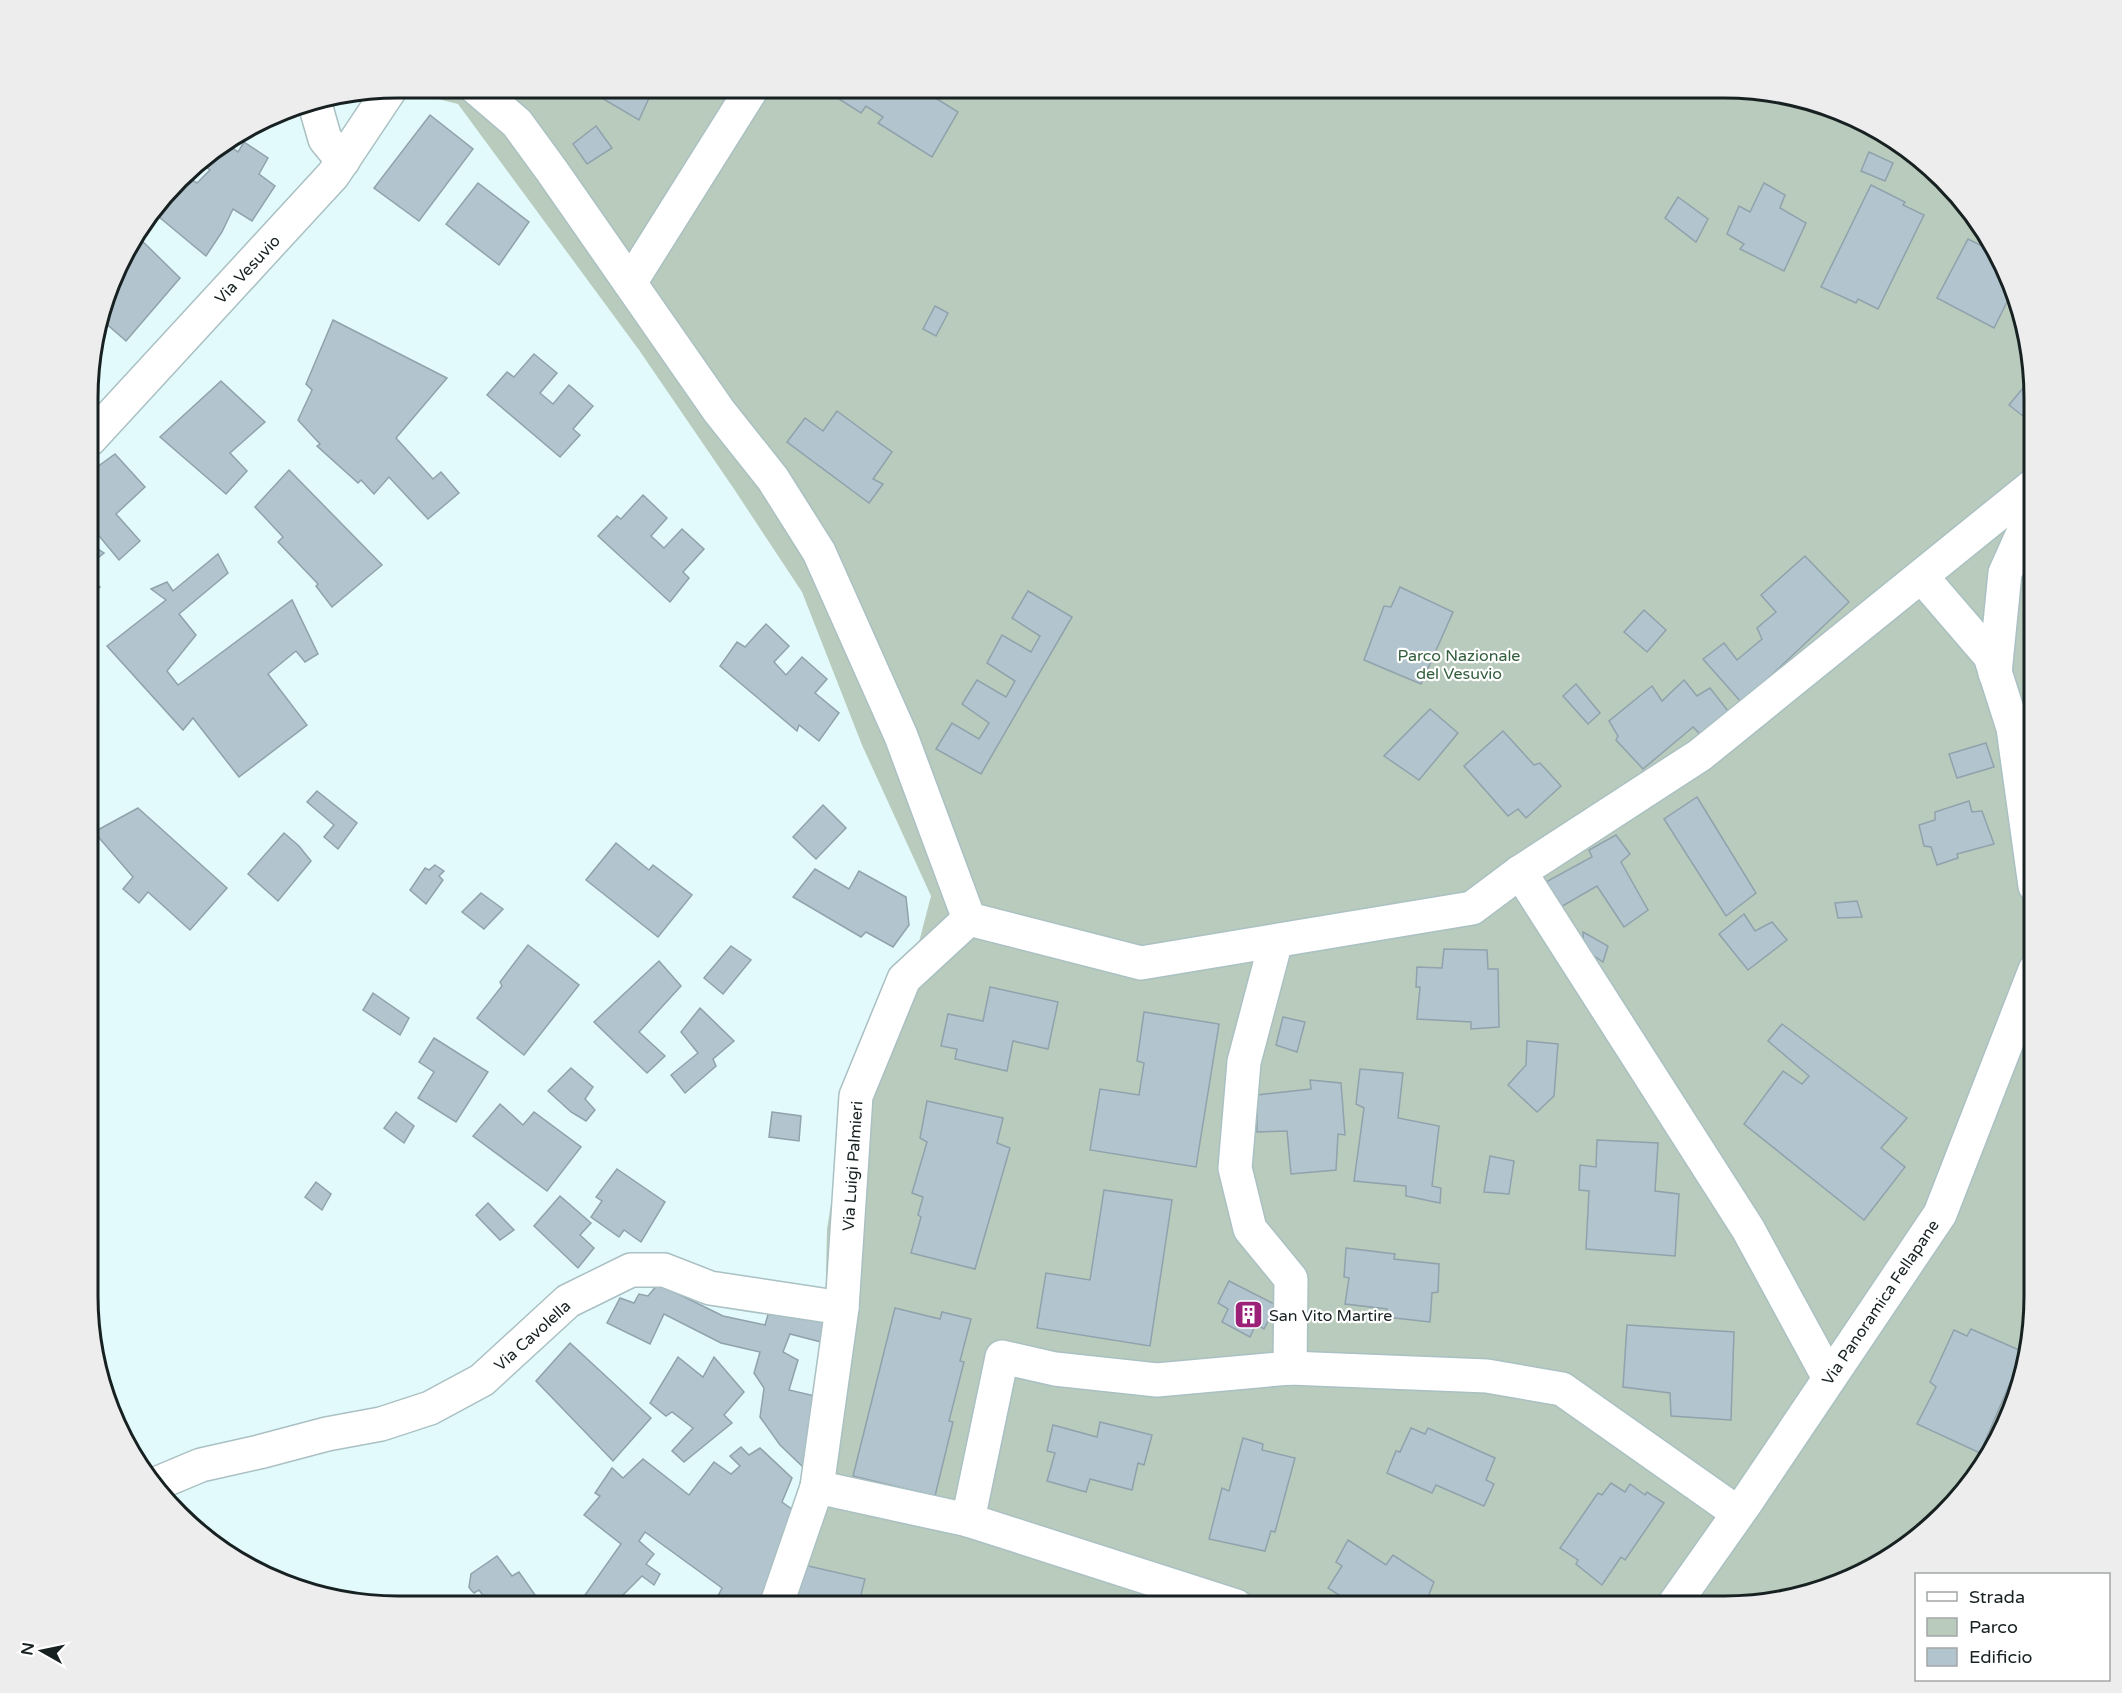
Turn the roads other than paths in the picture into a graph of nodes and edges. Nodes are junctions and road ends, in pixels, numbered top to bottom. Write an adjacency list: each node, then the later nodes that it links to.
1 (384, 98): 5 (street, Via Vesuvio)
2 (489, 98): 6 (street)
3 (746, 98): 6 (street)
4 (316, 109): 5 (street)
5 (343, 161): 7 (street, Via Vesuvio)
6 (630, 284): 14 (street)
7 (98, 430)
8 (2024, 493): 10 (street)
9 (2024, 531): 11 (street)
10 (1922, 577): 11 (street); 13 (street)
11 (1995, 673): 12 (street)
12 (2024, 807)
13 (1520, 872): 15 (street); 19 (street)
14 (969, 919): 15 (street); 17 (street, Via Luigi Palmieri)
15 (1276, 941): 18 (street)
16 (2024, 998): 19 (street, Via Panoramica Fellapane)
17 (842, 1308): 20 (street, Via Cavolella); 21 (street)
18 (1290, 1368): 22 (street); 23 (street)
19 (1829, 1378): 22 (street, Via Panoramica Fellapane)
20 (162, 1481)
21 (817, 1487): 23 (street); 24 (street)
22 (1738, 1513): 26 (street, Via Panoramica Fellapane)
23 (969, 1520): 25 (street)
24 (779, 1596)
25 (1205, 1596)
26 (1680, 1596)

